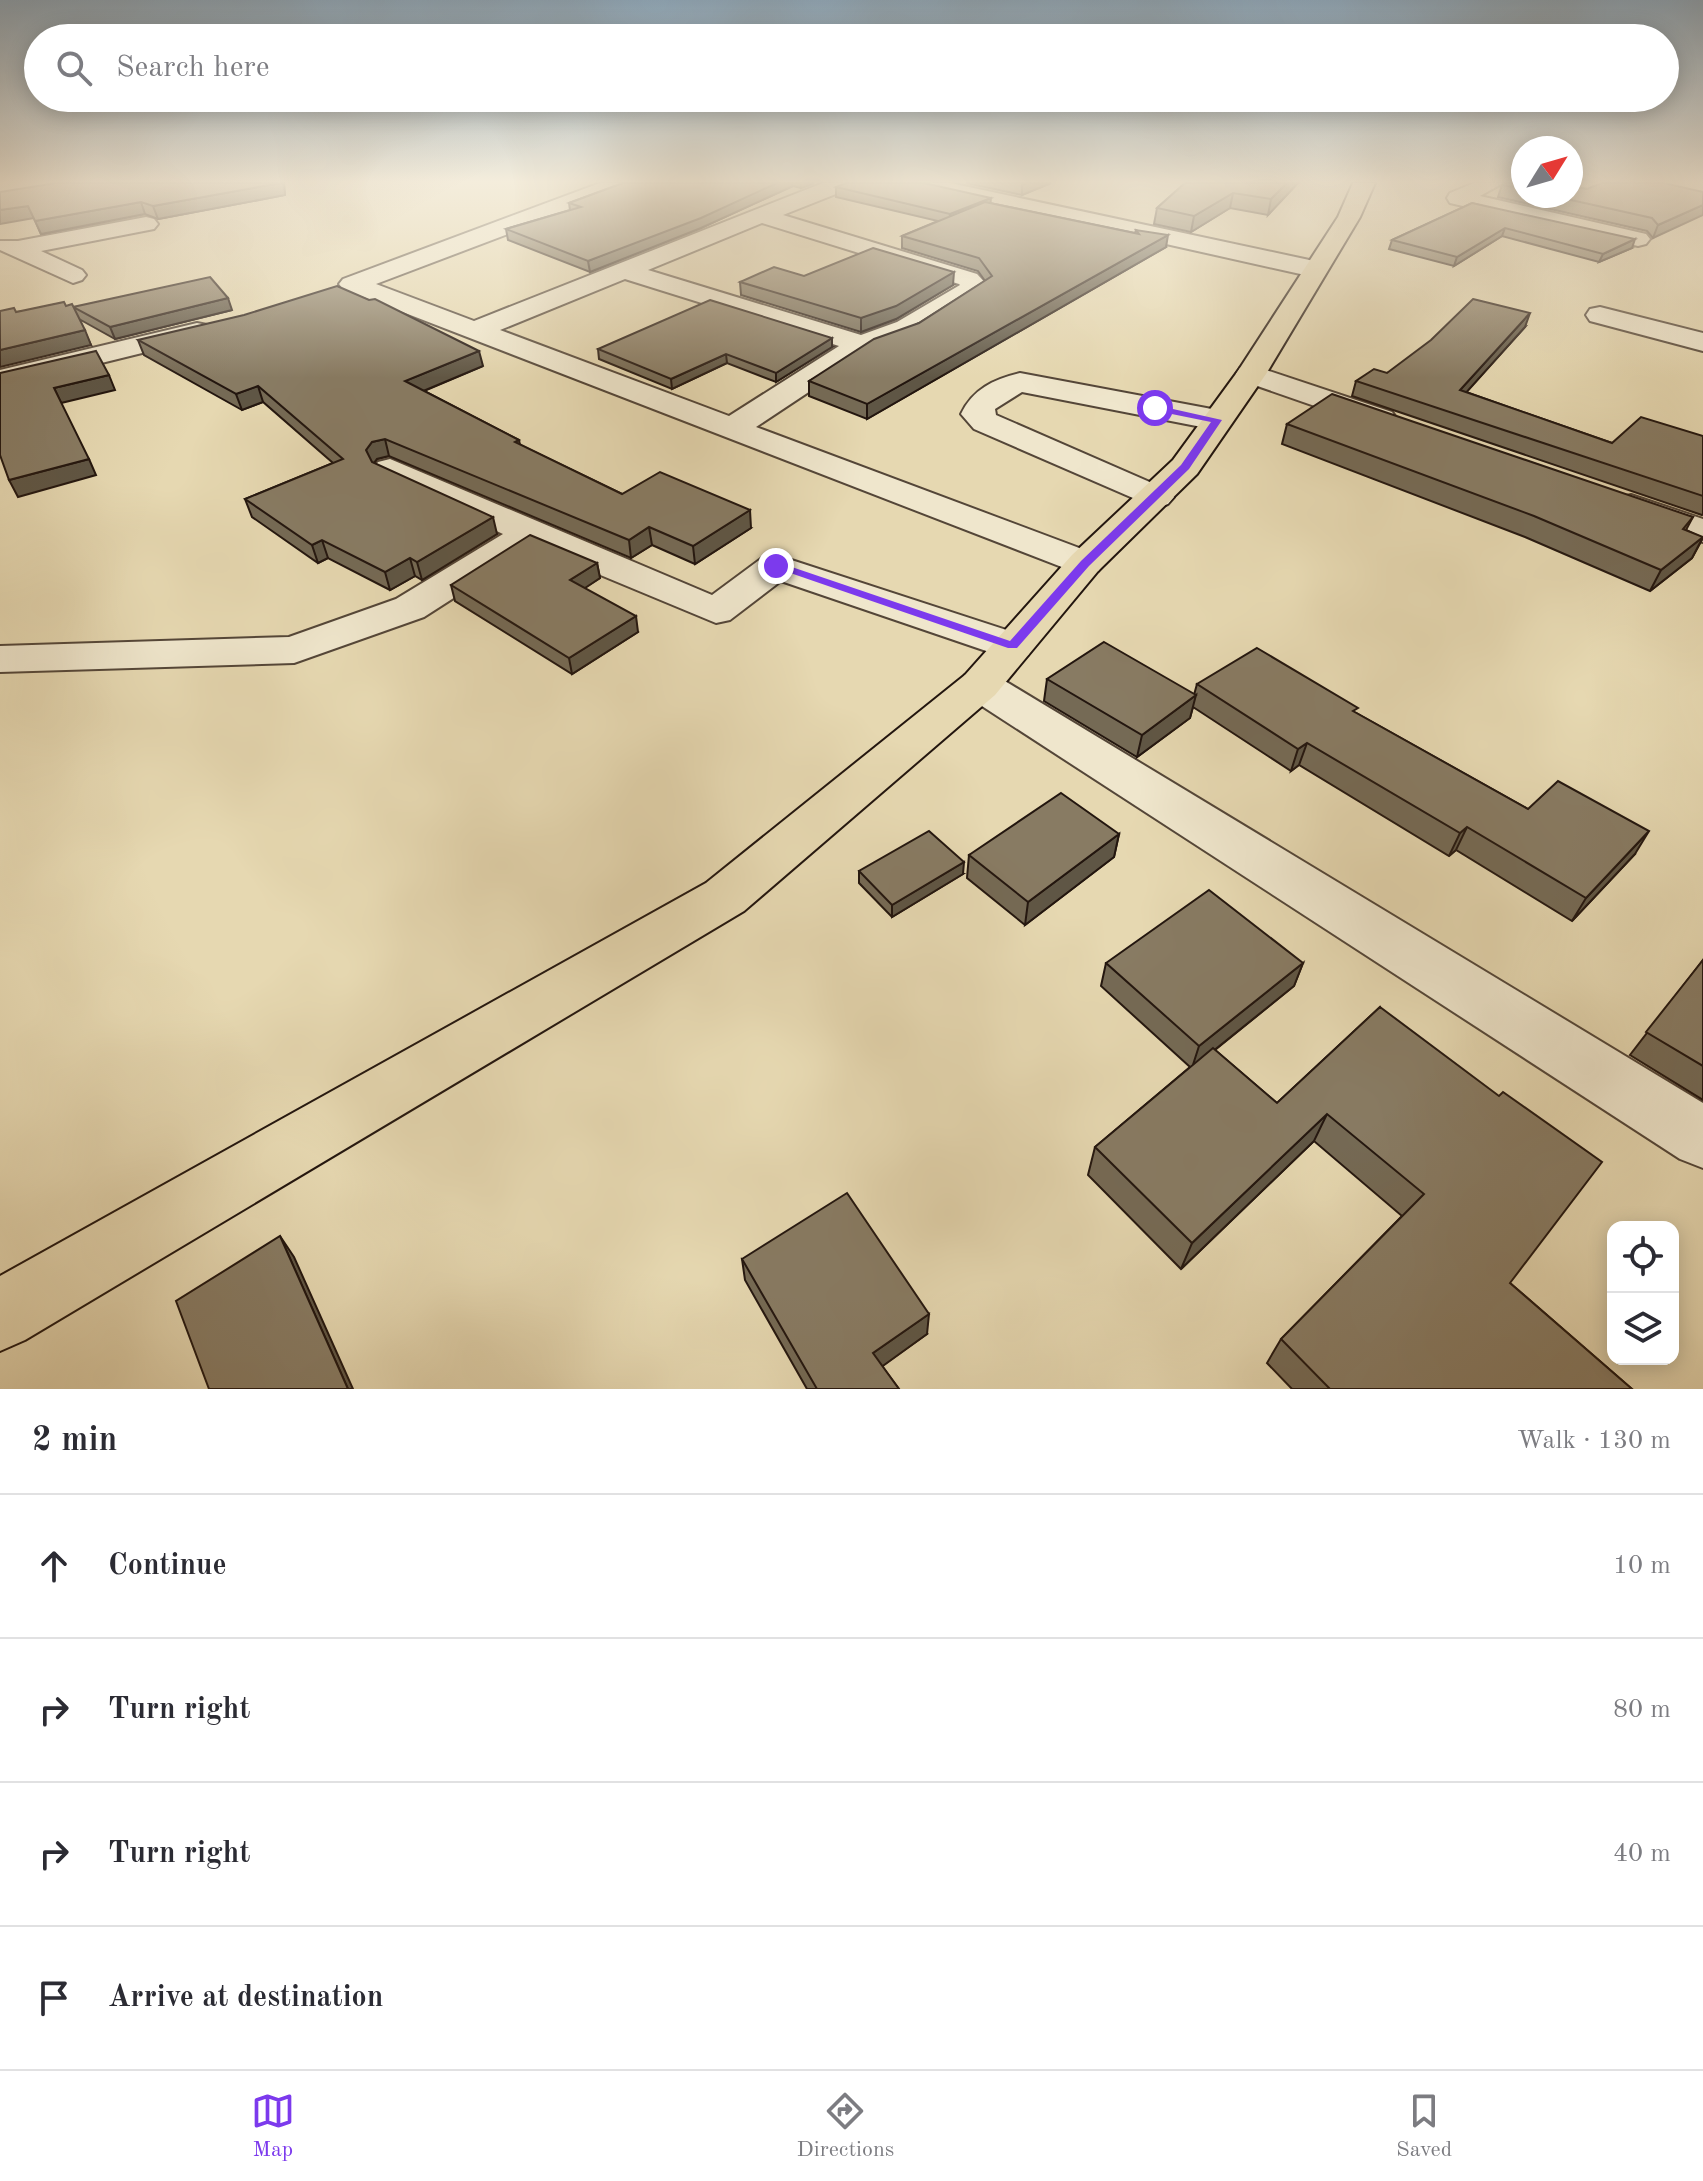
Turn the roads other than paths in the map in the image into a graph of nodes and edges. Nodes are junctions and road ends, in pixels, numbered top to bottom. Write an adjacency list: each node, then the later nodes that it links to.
1 (11, 248): 9 (street)
2 (448, 248): 10 (street)
3 (683, 248): 8 (street)
4 (865, 248): 16 (street)
5 (1216, 248): 7 (street)
6 (1328, 248): 7 (main road)
7 (1314, 269): 17 (main road)
8 (625, 271): 14 (street); 16 (street)
9 (73, 275)
10 (352, 284): 11 (street); 14 (street)
11 (322, 293)
12 (1600, 315): 15 (street)
13 (230, 322): 18 (street)
14 (474, 331): 20 (street)
15 (1703, 342)
16 (862, 344): 20 (street)
17 (1251, 374): 19 (main road); 21 (street)
18 (0, 379)
19 (1217, 420): 24 (main road); 24 (street)
20 (729, 430): 27 (street)
21 (1417, 431)
22 (390, 469): 26 (street)
23 (1597, 494): 25 (street)
24 (1156, 497): 27 (main road)
25 (1703, 531)
26 (531, 533): 28 (street); 29 (street)
27 (1085, 563): 29 (main road)
28 (0, 659)
29 (996, 665): 30 (street); 31 (main road)
30 (1703, 1138)
31 (0, 1315)

